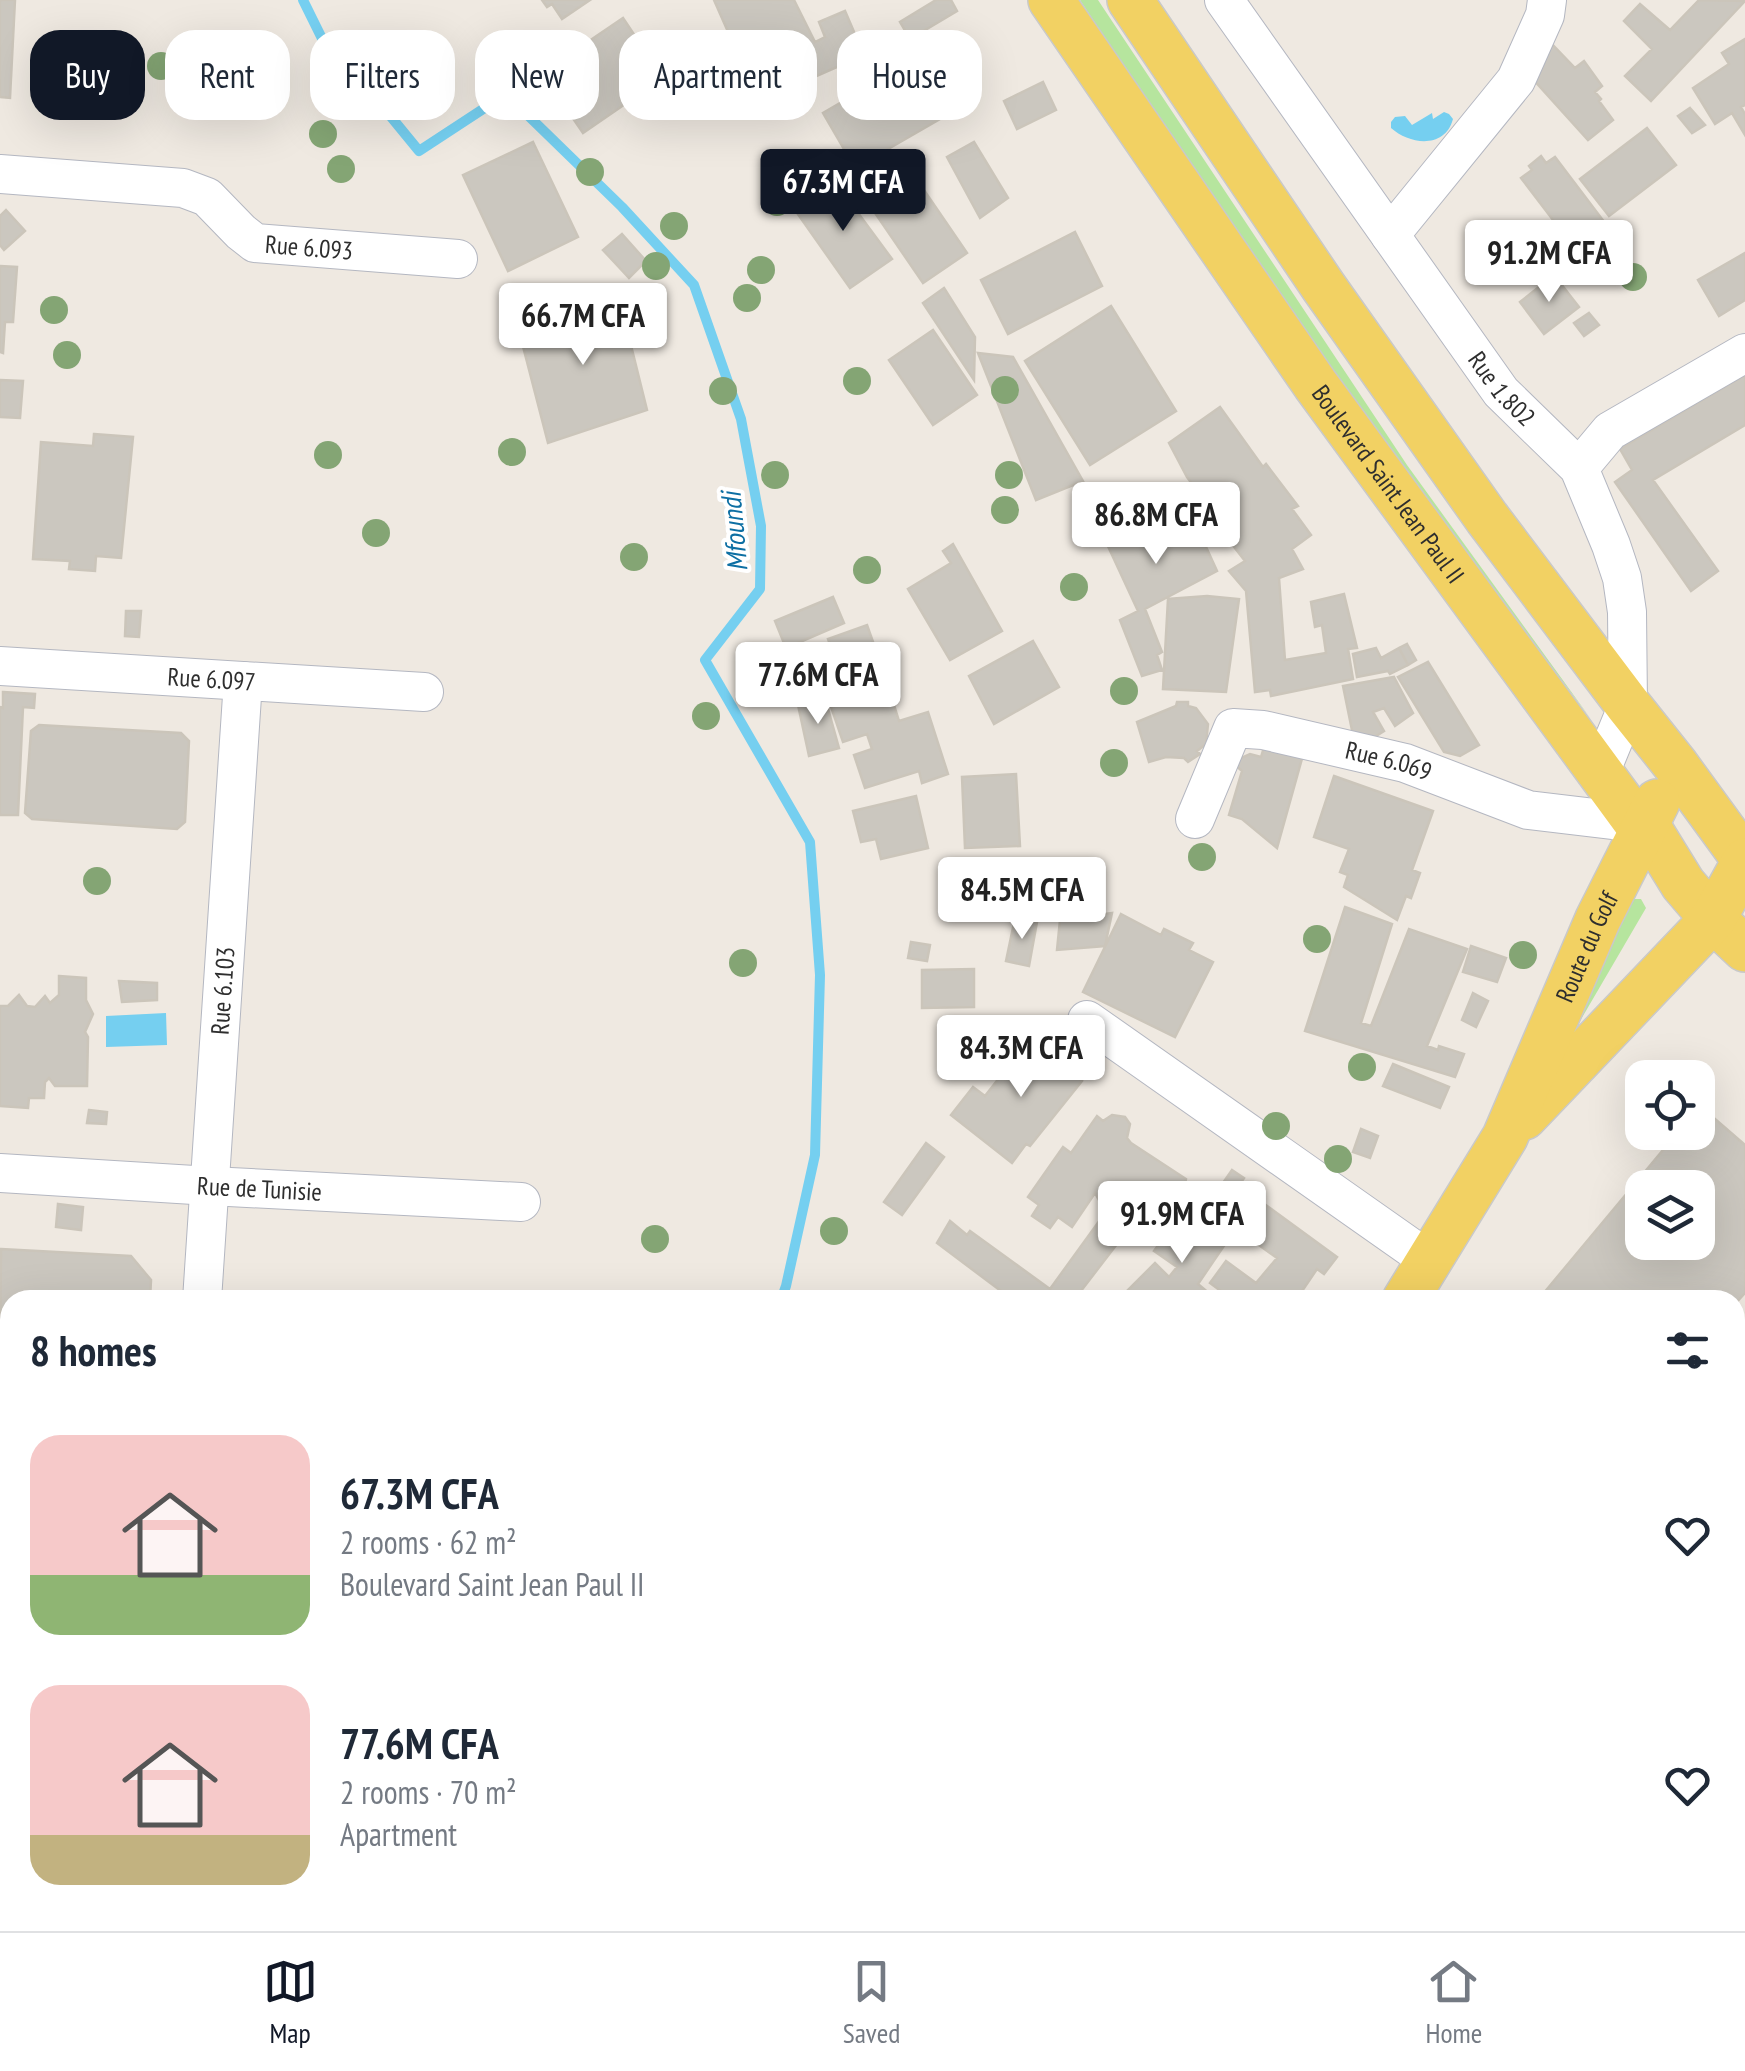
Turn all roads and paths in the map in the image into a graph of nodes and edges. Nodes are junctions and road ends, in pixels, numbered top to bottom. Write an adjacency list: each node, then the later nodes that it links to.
1 (1051, 0): 15 (main road, Boulevard Saint Jean Paul II)
2 (1130, 0): 13 (main road)
3 (1224, 0): 6 (street, Rue 1.802)
4 (1548, 0): 6 (street)
5 (0, 174): 7 (street, Rue 6.093)
6 (1390, 235): 9 (street, Rue 1.802)
7 (458, 259)
8 (1745, 353): 9 (street)
9 (1579, 468): 13 (street, Rue 1.802)
10 (0, 666): 11 (street, Rue 6.097)
11 (243, 681): 12 (street, Rue 6.097); 23 (street, Rue 6.103)
12 (424, 692)
13 (1628, 705): 14 (main road); 15 (street)
14 (1675, 764): 17 (main road, Route du Golf); 18 (main road)
15 (1600, 773): 17 (main road, Boulevard Saint Jean Paul II)
16 (1196, 818): 17 (street, Rue 6.069)
17 (1642, 823): 19 (main road, Boulevard Saint Jean Paul II); 21 (main road, Route du Golf)
18 (1745, 861): 19 (main road, Route du Golf)
19 (1729, 934): 21 (main road, Route du Golf)
20 (1087, 1020): 25 (street)
21 (1506, 1137): 25 (main road, Route du Golf)
22 (0, 1173): 23 (street, Rue de Tunisie)
23 (210, 1186): 24 (street, Rue de Tunisie); 26 (street, Rue 6.103)
24 (520, 1202)
25 (1430, 1261): 27 (main road, Route du Golf)
26 (203, 1290)
27 (1411, 1290)

